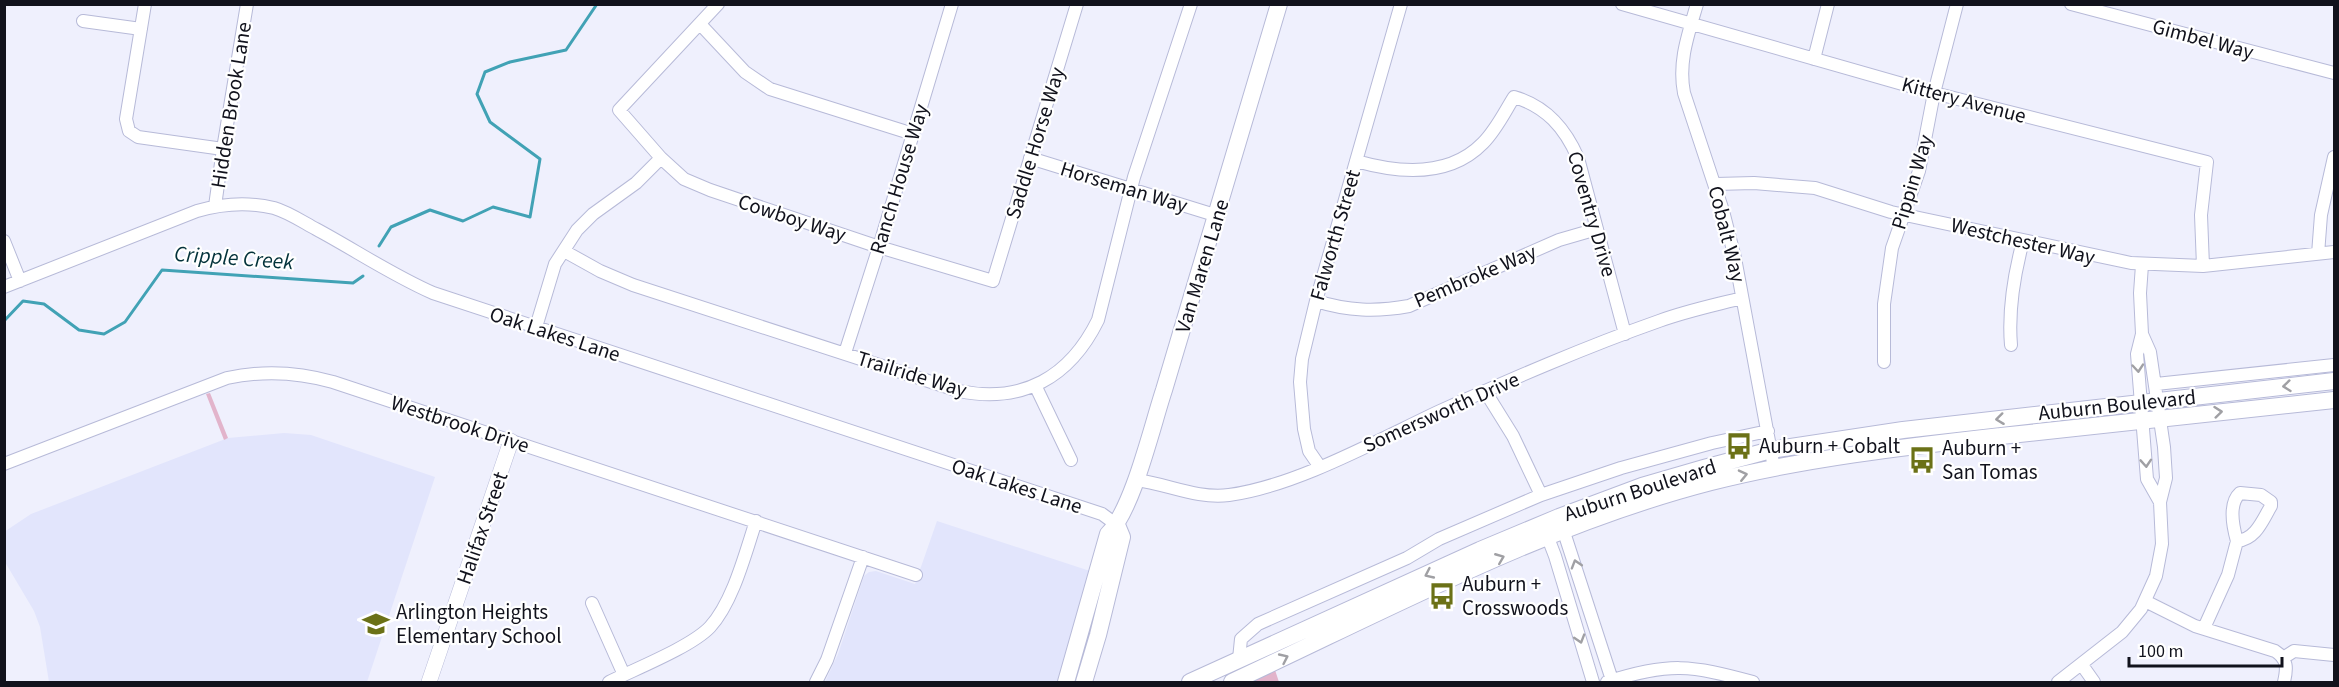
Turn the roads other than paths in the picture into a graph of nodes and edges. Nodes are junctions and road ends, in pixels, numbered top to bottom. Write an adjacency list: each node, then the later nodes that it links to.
1 (146, 4): 17 (street)
2 (247, 4): 22 (street, Hidden Brook Lane)
3 (718, 4): 15 (street)
4 (952, 4): 21 (street, Ranch House Way)
5 (1077, 4): 25 (street, Saddle Horse Way)
6 (1191, 4): 28 (street, Trailride Way)
7 (1279, 4): 31 (main road, Van Maren Lane)
8 (1401, 4): 26 (street, Falworth Street)
9 (1622, 4): 16 (street, Kittery Avenue)
10 (1697, 4): 16 (street, Cobalt Way)
11 (1828, 4): 18 (street)
12 (1957, 4): 20 (street, Pippin Way)
13 (2070, 4): 19 (street, Gimbel Way)
14 (83, 21): 17 (street)
15 (700, 24): 21 (street); 24 (street, Cowboy Way)
16 (1691, 24): 18 (street, Kittery Avenue); 27 (street, Cobalt Way)
17 (141, 29): 22 (street)
18 (1814, 59): 20 (street, Kittery Avenue)
19 (2334, 73)
20 (1934, 93): 30 (street, Pippin Way); 40 (street, Kittery Avenue)
21 (913, 134): 35 (street, Ranch House Way)
22 (223, 149): 29 (street, Hidden Brook Lane)
23 (2334, 157): 38 (street)
24 (661, 158): 35 (street, Cowboy Way); 36 (street)
25 (1030, 158): 28 (street, Horseman Way); 42 (street, Saddle Horse Way)
26 (1356, 161): 32 (street, Coventry Drive); 45 (street, Falworth Street)
27 (1716, 184): 30 (street, Westchester Way); 44 (street, Cobalt Way)
28 (1130, 188): 31 (street, Horseman Way); 54 (street, Trailride Way)
29 (215, 206): 41 (street, Oak Lakes Lane); 46 (street, Oak Lakes Lane)
30 (1903, 214): 34 (street, Westchester Way); 51 (street, Pippin Way)
31 (1218, 216): 67 (main road, Van Maren Lane)
32 (1597, 229): 45 (street, Pembroke Way); 47 (street, Coventry Drive)
33 (4, 241): 41 (street)
34 (2023, 241): 39 (street, Westchester Way); 49 (street)
35 (879, 247): 42 (street, Cowboy Way); 50 (street, Ranch House Way)
36 (564, 251): 46 (street); 50 (street, Trailride Way)
37 (2334, 252): 38 (street, Westchester Way)
38 (2318, 254): 40 (street, Westchester Way)
39 (2142, 265): 40 (street, Westchester Way); 48 (street)
40 (2203, 266)
41 (20, 281): 43 (street, Oak Lakes Lane)
42 (993, 281)
43 (4, 287)
44 (1742, 298): 47 (street, Somersworth Drive); 60 (street, Cobalt Way)
45 (1316, 301): 65 (street, Falworth Street)
46 (536, 327): 72 (street, Oak Lakes Lane)
47 (1625, 334): 55 (street, Somersworth Drive)
48 (2142, 334): 56 (street); 56 (street, one-way to 56)
49 (2010, 345)
50 (845, 353): 54 (street, Trailride Way)
51 (1884, 362)
52 (2334, 365): 56 (street)
53 (2334, 381): 56 (main road, Auburn Boulevard, one-way to 56)
54 (1035, 385): 63 (street)
55 (1485, 391): 65 (street, Somersworth Drive); 68 (street)
56 (2152, 396): 58 (street); 59 (street); 62 (main road, Auburn Boulevard, one-way to 62)
57 (2334, 400): 58 (main road, Auburn Boulevard, one-way to 57)
58 (2160, 418): 59 (main road, Auburn Boulevard); 69 (street)
59 (2143, 420): 66 (main road, Auburn Boulevard); 69 (street, one-way to 69)
60 (1768, 431): 62 (street, Cobalt Way); 68 (street)
61 (511, 441): 64 (street, Westbrook Drive); 70 (street, Westbrook Drive); 89 (street, Halifax Street)
62 (1772, 450): 66 (street, Cobalt Way); 71 (main road, Auburn Boulevard)
63 (1071, 460)
64 (4, 464)
65 (1320, 466): 67 (street, Somersworth Drive)
66 (1774, 468): 71 (main road, Auburn Boulevard, one-way to 66)
67 (1136, 480): 72 (main road, Van Maren Lane)
68 (1541, 495): 84 (street)
69 (2160, 502): 78 (street)
70 (756, 521): 75 (street, Westbrook Drive); 87 (street)
71 (1562, 524): 73 (main road, Auburn Boulevard); 88 (street, one-way to 71)
72 (1117, 525): 77 (main road, Van Maren Lane); 81 (main road, Van Maren Lane)
73 (1545, 531): 84 (main road, Auburn Boulevard, one-way to 84); 96 (main road, Auburn Boulevard, one-way to 73); 97 (street, one-way to 97)
74 (2237, 541): 80 (street)
75 (862, 557): 76 (street, Westbrook Drive); 91 (street)
76 (916, 575)
77 (1094, 585): 81 (street); 92 (main road, Van Maren Lane)
78 (2145, 601): 80 (street); 86 (street)
79 (592, 603): 87 (street)
80 (2204, 628): 83 (street)
81 (1098, 635): 85 (main road, Van Maren Lane)
82 (2334, 655): 83 (street)
83 (2283, 658): 101 (street)
84 (1239, 659): 95 (main road, Auburn Boulevard)
85 (1091, 662): 93 (main road, Van Maren Lane); 94 (main road)
86 (2082, 665): 99 (street); 100 (street)
87 (624, 675): 90 (street)
88 (1609, 681): 98 (street)
89 (429, 682)
90 (609, 682)
91 (816, 682)
92 (1066, 682)
93 (1084, 682)
94 (1090, 682)
95 (1190, 682)
96 (1232, 682)
97 (1593, 682)
98 (1753, 682)
99 (2058, 682)
100 (2094, 682)
101 (2284, 682)

